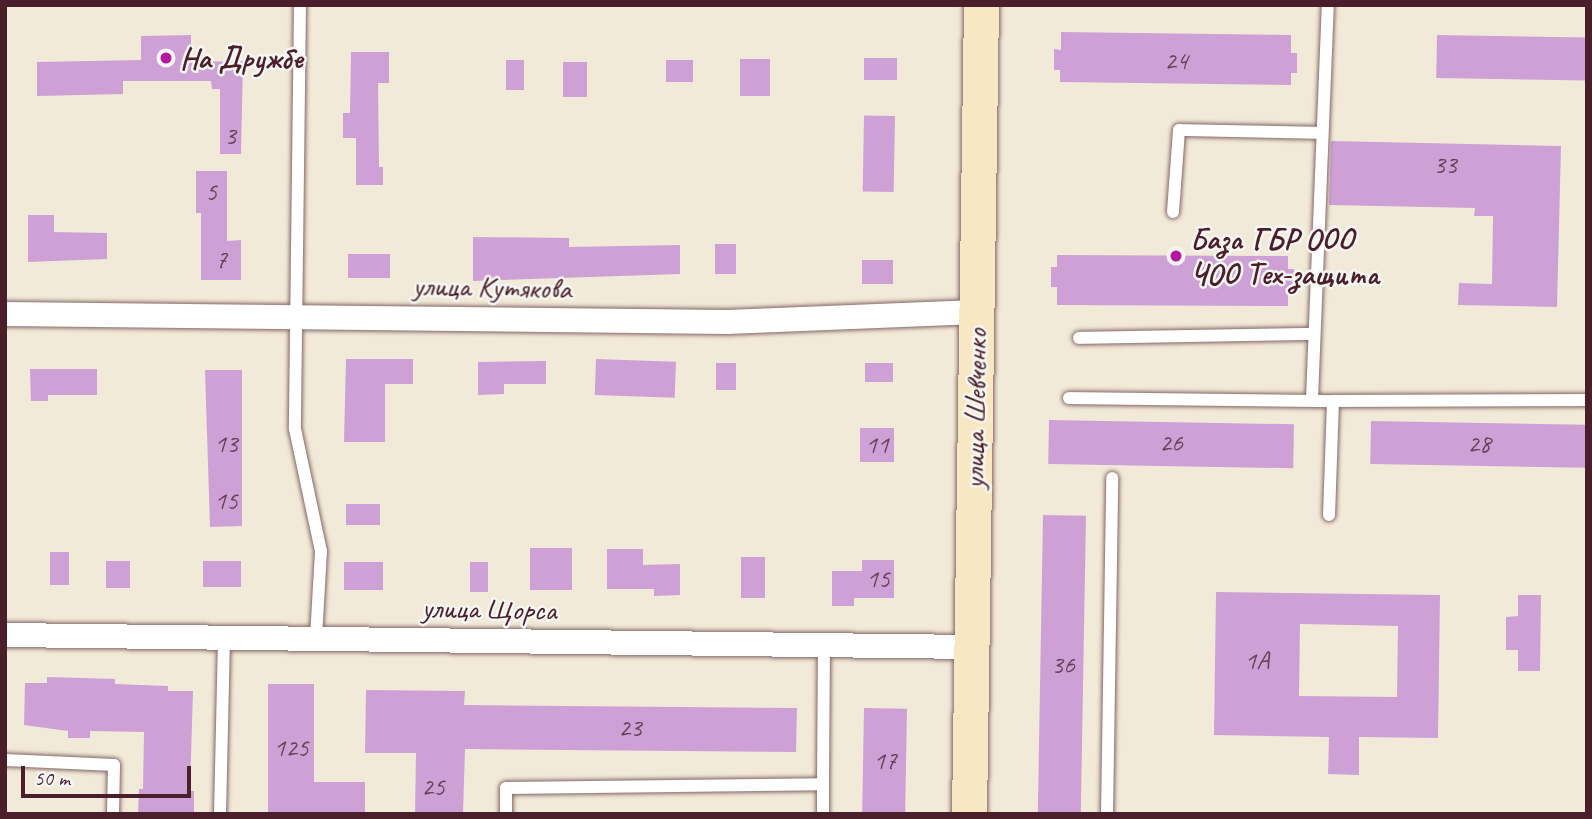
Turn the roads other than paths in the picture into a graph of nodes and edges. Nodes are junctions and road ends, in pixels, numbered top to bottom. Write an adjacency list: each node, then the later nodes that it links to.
1 (300, 5): 8 (lane)
2 (981, 5): 6 (street, улица Шевченко)
3 (1328, 5): 4 (lane)
4 (1322, 132): 5 (lane); 9 (lane)
5 (1173, 212)
6 (977, 312): 8 (street, улица Кутякова); 21 (street, улица Шевченко)
7 (5, 314): 8 (street, улица Кутякова)
8 (296, 316): 19 (lane)
9 (1313, 334): 10 (lane); 12 (lane)
10 (1079, 338)
11 (1069, 398): 12 (lane)
12 (1312, 399): 14 (lane)
13 (1587, 400): 14 (lane)
14 (1333, 401): 16 (lane)
15 (1112, 478): 29 (lane)
16 (1328, 515)
17 (5, 635): 18 (street, улица Щорса)
18 (224, 638): 19 (street, улица Щорса); 25 (lane)
19 (316, 639): 20 (street, улица Щорса)
20 (824, 645): 21 (street, улица Щорса); 23 (lane)
21 (971, 647): 28 (street, улица Шевченко)
22 (5, 760): 24 (lane)
23 (823, 784): 26 (lane); 27 (lane)
24 (113, 814)
25 (220, 814)
26 (506, 814)
27 (823, 814)
28 (970, 814)
29 (1107, 814)

